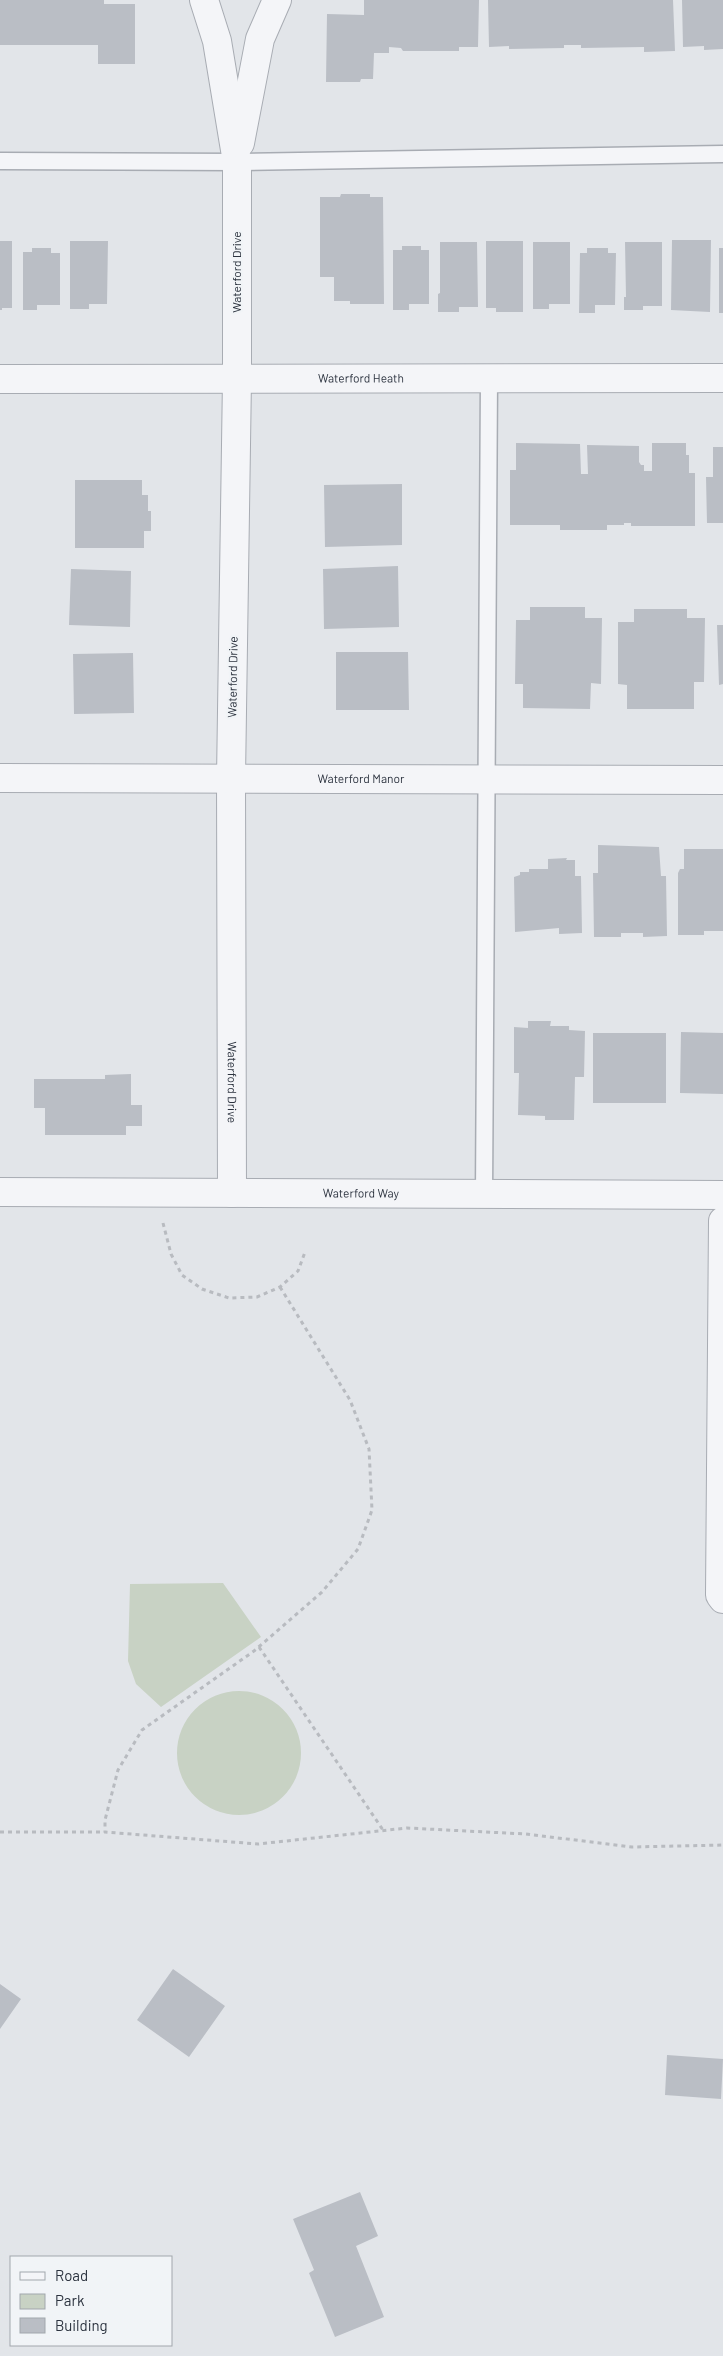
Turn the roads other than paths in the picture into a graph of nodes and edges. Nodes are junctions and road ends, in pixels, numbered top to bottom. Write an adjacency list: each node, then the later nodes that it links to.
1 (204, 0): 5 (street, Waterford Drive)
2 (278, 0): 5 (street, Waterford Drive)
3 (723, 154): 5 (lane)
4 (0, 160): 5 (lane)
5 (237, 162): 6 (street, Waterford Drive)
6 (237, 378): 7 (street, Waterford Heath); 9 (street, Waterford Heath); 11 (street, Waterford Drive)
7 (489, 378): 8 (street, Waterford Heath); 12 (lane)
8 (723, 378)
9 (0, 379)
10 (0, 778): 11 (street, Waterford Manor)
11 (231, 778): 12 (street, Waterford Manor); 15 (street, Waterford Drive)
12 (488, 780): 13 (street, Waterford Manor); 17 (lane)
13 (723, 780)
14 (0, 1192): 15 (street, Waterford Way)
15 (232, 1193): 17 (street, Waterford Way)
16 (723, 1195): 17 (street, Waterford Way)
17 (484, 1196)
18 (723, 1221): 19 (street)
19 (723, 1599)

